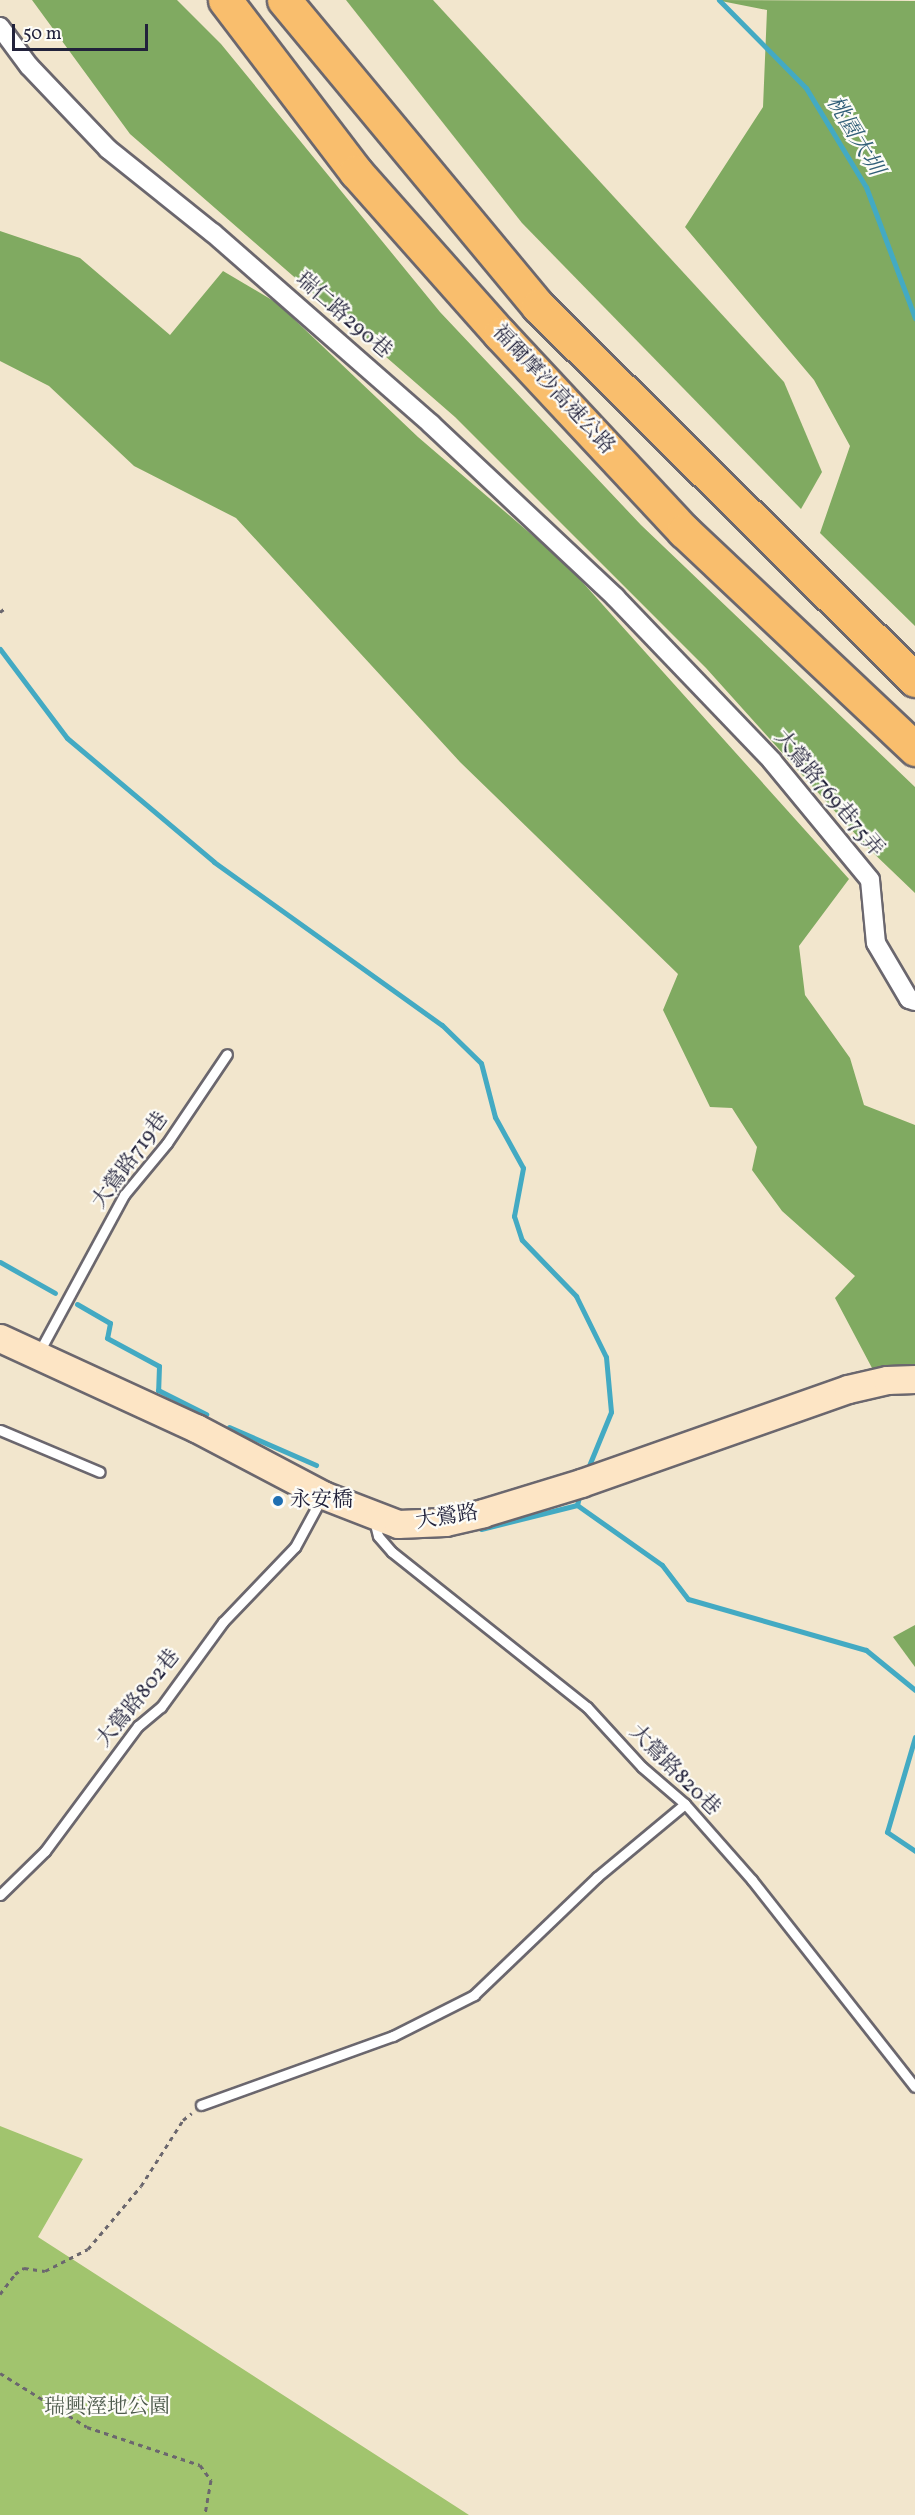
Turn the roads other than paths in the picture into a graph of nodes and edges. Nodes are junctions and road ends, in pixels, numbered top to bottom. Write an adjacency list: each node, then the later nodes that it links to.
1 (225, 0): 6 (highway, 福爾摩沙高速公路)
2 (284, 0): 5 (highway)
3 (0, 27): 4 (street, 瑞仁路290巷)
4 (657, 640): 7 (street, 大鶯路769巷75弄)
5 (915, 680)
6 (915, 749)
7 (915, 1001)
8 (227, 1054): 10 (lane, 大鶯路719巷)
9 (0, 1338): 10 (street, 大鶯路)
10 (37, 1356): 14 (street, 大鶯路)
11 (915, 1379): 15 (street, 大鶯路)
12 (0, 1430): 13 (lane)
13 (100, 1472)
14 (323, 1495): 15 (street, 大鶯路); 17 (lane, 大鶯路802巷)
15 (373, 1517): 16 (lane, 大鶯路820巷)
16 (685, 1804): 18 (lane, 大鶯路820巷); 19 (lane)
17 (0, 1895)
18 (915, 2087)
19 (201, 2105)

